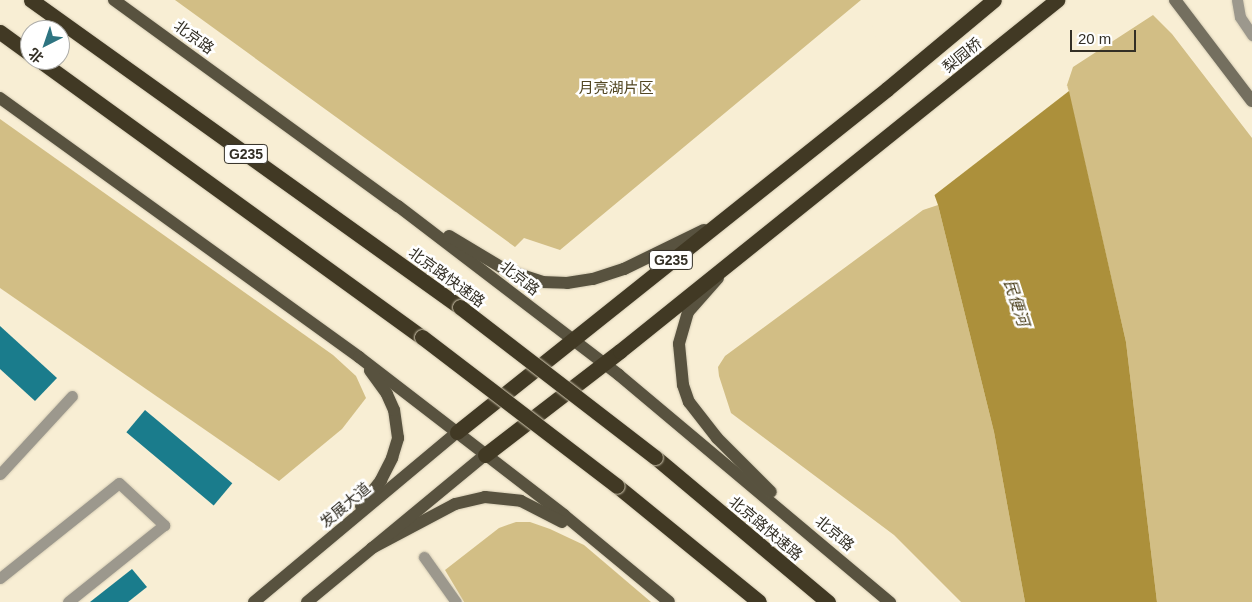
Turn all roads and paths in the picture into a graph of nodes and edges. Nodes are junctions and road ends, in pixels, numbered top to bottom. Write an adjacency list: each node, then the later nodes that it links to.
1 (31, 0): 35 (highway, 北京路快速路 / G235, bridge)
2 (114, 0): 13 (main road, 北京路)
3 (994, 0): 14 (highway, 梨园桥 / G235)
4 (1057, 0): 15 (highway, 梨园桥 / G235)
5 (1175, 0): 12 (street)
6 (1237, 0): 8 (lane)
7 (0, 32): 9 (highway)
8 (1252, 35)
9 (20, 47)
10 (53, 70): 34 (highway, bridge)
11 (0, 98): 17 (main road)
12 (1252, 101)
13 (398, 206): 14 (main road); 16 (main road, 北京路)
14 (717, 224): 16 (highway, G235)
15 (736, 258): 18 (highway, G235); 26 (main road)
16 (572, 339): 18 (main road, 北京路); 20 (highway, G235)
17 (359, 357): 20 (main road); 23 (main road)
18 (604, 364): 21 (highway, G235); 26 (main road, 北京路)
19 (72, 396): 22 (lane)
20 (457, 432): 21 (main road); 23 (main road, 发展大道)
21 (485, 454): 24 (main road); 25 (main road)
22 (0, 474)
23 (345, 526): 30 (main road, 发展大道)
24 (602, 546): 25 (main road); 33 (main road)
25 (372, 548): 31 (main road)
26 (828, 549): 36 (main road, 北京路)
27 (424, 557): 32 (lane)
28 (0, 578): 29 (lane)
29 (68, 602)
30 (254, 602)
31 (307, 602)
32 (456, 602)
33 (669, 602)
34 (759, 602)
35 (828, 602)
36 (890, 602)

